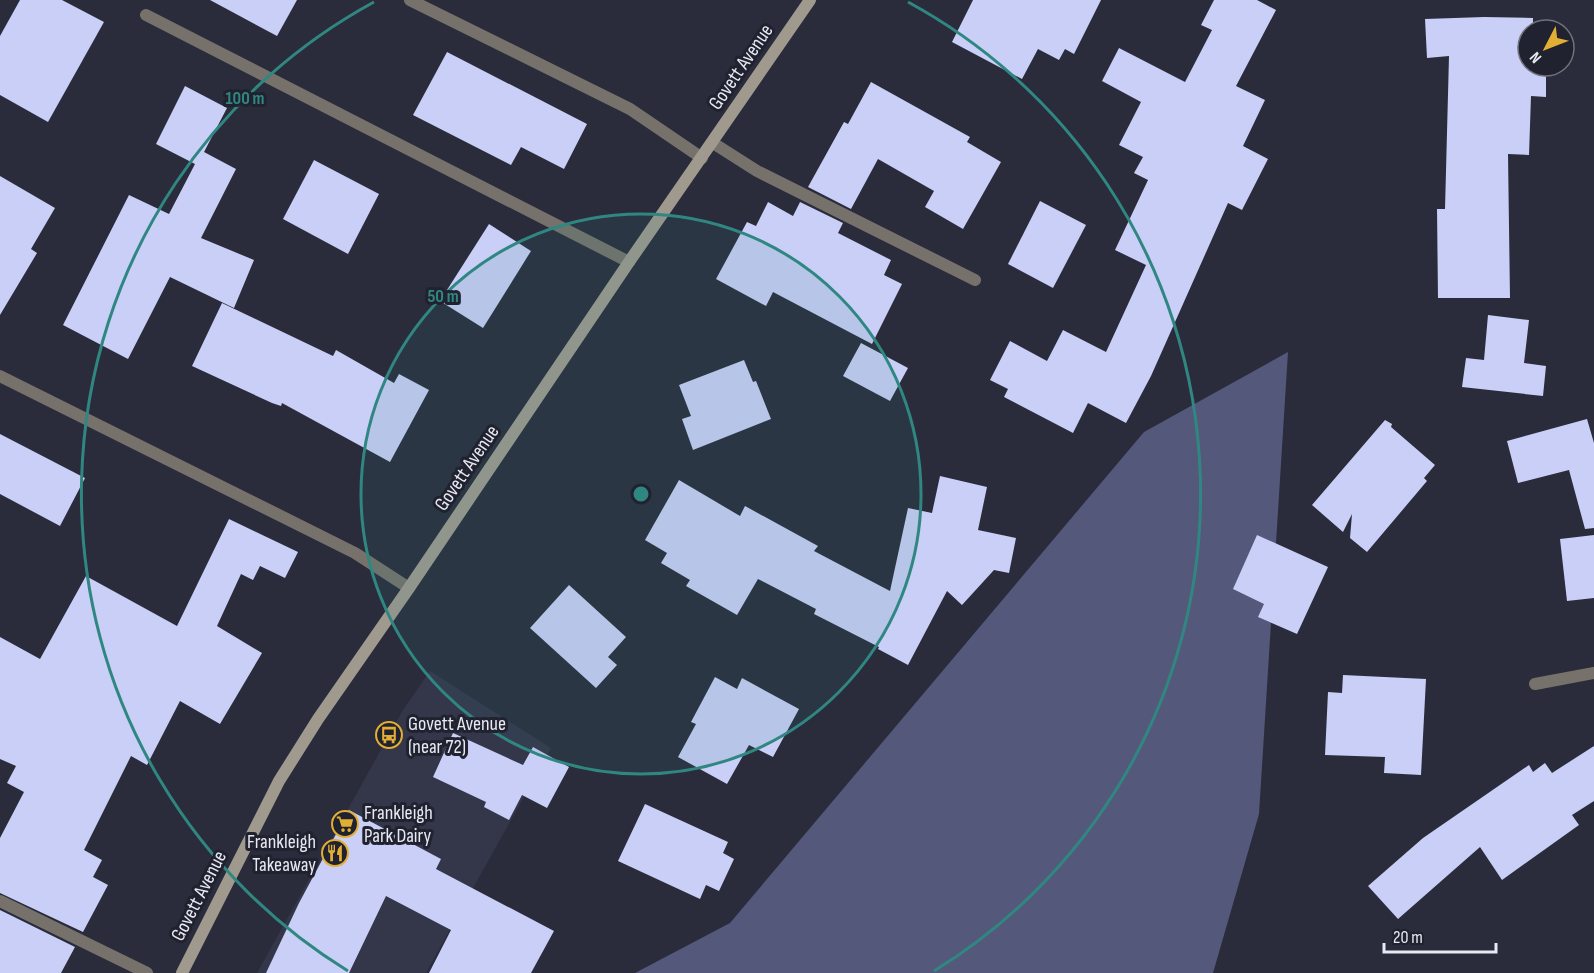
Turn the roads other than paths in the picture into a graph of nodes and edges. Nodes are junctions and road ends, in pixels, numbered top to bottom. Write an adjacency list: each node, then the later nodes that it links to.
1 (410, 0): 5 (street)
2 (810, 0): 4 (street, Govett Avenue)
3 (146, 15): 6 (street)
4 (713, 143): 5 (street, Govett Avenue); 7 (street)
5 (702, 159): 6 (street, Govett Avenue)
6 (629, 262): 9 (street, Govett Avenue)
7 (975, 280)
8 (0, 376): 9 (street)
9 (409, 588): 14 (street, Govett Avenue)
10 (1594, 673): 11 (street)
11 (1535, 684)
12 (0, 901): 13 (street)
13 (147, 973)
14 (182, 973)

